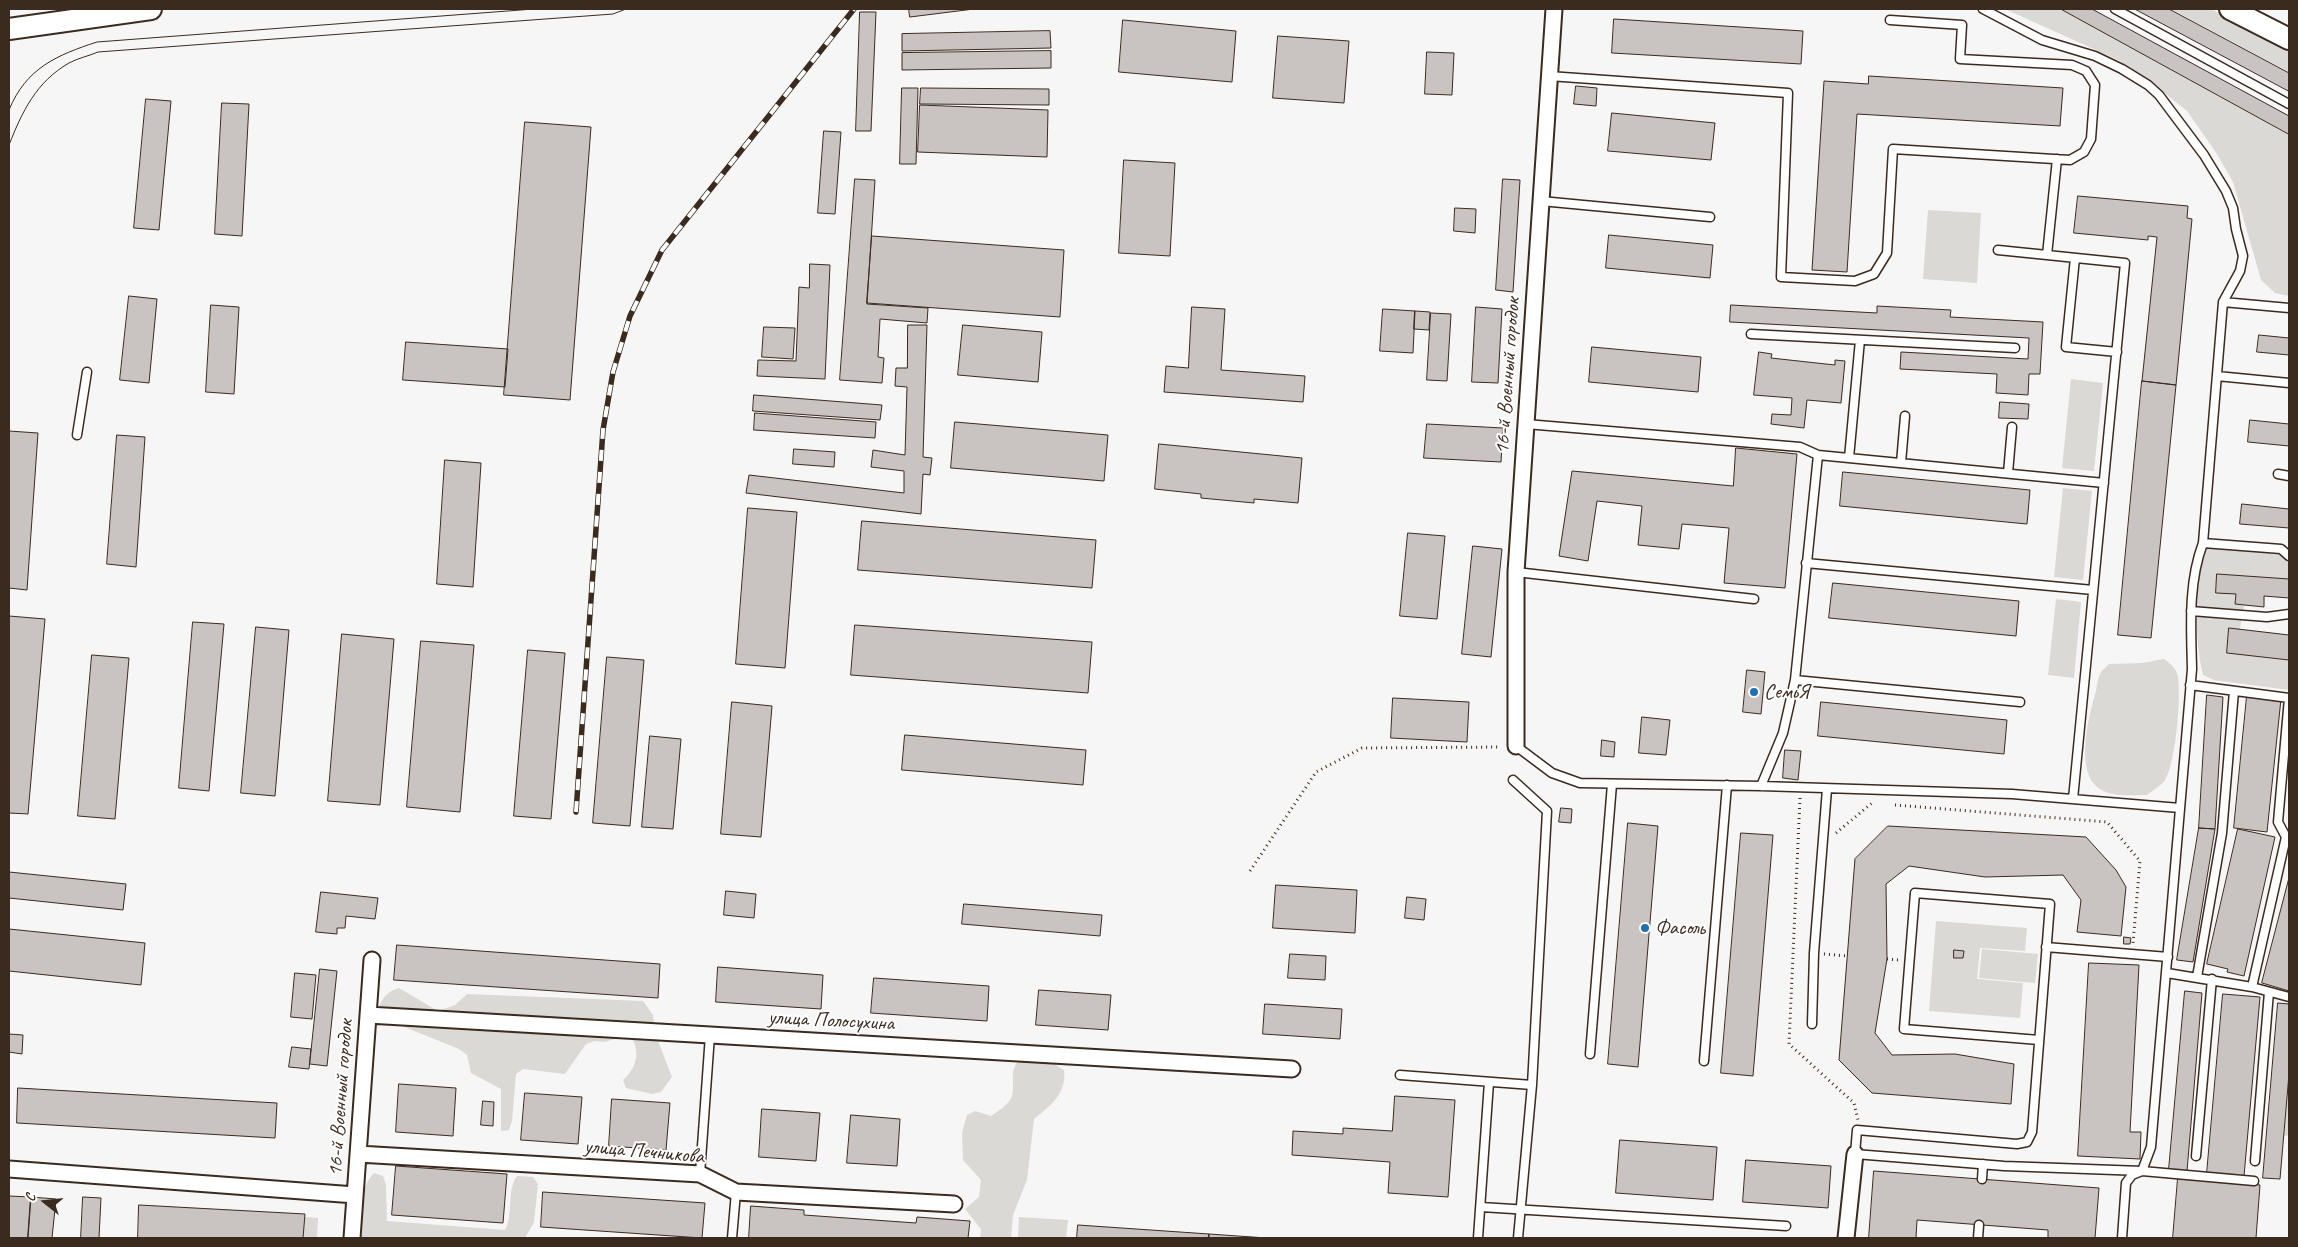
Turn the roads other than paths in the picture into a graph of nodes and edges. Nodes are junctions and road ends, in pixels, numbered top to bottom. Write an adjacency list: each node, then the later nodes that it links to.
1 (151, 9): 7 (main road)
2 (1554, 9): 9 (street, 16-й Военный городок)
3 (1983, 9): 17 (lane)
4 (2115, 9): 10 (lane)
5 (2230, 9): 8 (main road)
6 (1890, 20): 11 (lane)
7 (9, 29)
8 (2289, 39)
9 (1549, 76): 11 (lane); 12 (street, 16-й Военный городок)
10 (2289, 104)
11 (2057, 159): 15 (lane)
12 (1541, 201): 13 (lane); 27 (street, 16-й Военный городок)
13 (1710, 217)
14 (1998, 250): 15 (lane)
15 (2048, 255): 16 (lane)
16 (2074, 258): 22 (lane); 22 (lane)
17 (2223, 302): 18 (lane); 24 (lane)
18 (2289, 308)
19 (1751, 334): 20 (lane)
20 (1860, 340): 21 (lane); 31 (lane)
21 (2015, 348)
22 (2117, 352): 36 (lane)
23 (87, 372): 29 (lane)
24 (2217, 376): 25 (lane); 37 (lane)
25 (2289, 383)
26 (1905, 416): 32 (lane)
27 (1526, 424): 30 (lane); 40 (street, 16-й Военный городок)
28 (2012, 427): 33 (lane)
29 (77, 435)
30 (1818, 455): 31 (lane); 39 (lane)
31 (1849, 458): 32 (lane)
32 (1901, 463): 33 (lane)
33 (2008, 474): 36 (lane)
34 (2278, 474): 35 (lane)
35 (2289, 476)
36 (2104, 483): 41 (lane)
37 (2203, 543): 38 (lane); 43 (lane)
38 (2289, 556)
39 (1806, 562): 41 (lane); 45 (lane)
40 (1516, 572): 42 (lane); 50 (street, 16-й Военный городок)
41 (2094, 590): 56 (lane)
42 (1754, 599)
43 (2192, 611): 44 (lane); 46 (lane)
44 (2289, 614)
45 (1795, 680): 49 (lane); 54 (lane)
46 (2190, 685): 47 (lane); 57 (lane)
47 (2234, 691): 48 (lane); 62 (lane)
48 (2289, 698): 64 (lane)
49 (2020, 702)
50 (1516, 746): 52 (lane)
51 (1513, 780): 76 (lane)
52 (1612, 784): 53 (lane); 71 (lane)
53 (1727, 785): 54 (lane); 72 (lane)
54 (1761, 786): 55 (lane)
55 (1827, 789): 56 (lane); 68 (lane)
56 (2073, 799): 57 (lane)
57 (2180, 808): 59 (lane)
58 (2046, 947): 59 (lane); 70 (lane); 70 (lane)
59 (2168, 957): 61 (lane)
60 (372, 960): 67 (street, 16-й Военный городок)
61 (2167, 973): 62 (lane); 83 (lane)
62 (2197, 976): 63 (lane)
63 (2212, 980): 64 (lane); 79 (lane)
64 (2252, 987): 65 (lane)
65 (2269, 992): 66 (lane); 80 (lane)
66 (2289, 997)
67 (368, 1015): 69 (street, улица Полосухина); 77 (street, 16-й Военный городок)
68 (1812, 1024)
69 (710, 1035): 73 (street, улица Полосухина); 84 (lane)
70 (2038, 1040): 78 (lane)
71 (1590, 1054)
72 (1704, 1061)
73 (1292, 1069)
74 (1400, 1076): 75 (lane)
75 (1490, 1082): 76 (lane); 90 (lane)
76 (1532, 1085): 91 (lane)
77 (358, 1154): 84 (street, улица Печникова); 88 (street, 16-й Военный городок)
78 (1855, 1154): 81 (lane); 98 (street)
79 (2196, 1156)
80 (2255, 1161)
81 (1983, 1164): 83 (lane); 85 (lane)
82 (9, 1169): 88 (street)
83 (2142, 1171): 86 (lane); 100 (lane)
84 (700, 1174): 87 (street, улица Печникова)
85 (1982, 1179)
86 (2254, 1181)
87 (736, 1192): 89 (street, улица Печникова); 95 (lane)
88 (355, 1195): 94 (street, 16-й Военный городок)
89 (954, 1204)
90 (1481, 1207): 91 (lane); 96 (lane)
91 (1521, 1210): 93 (lane); 97 (lane)
92 (1979, 1225): 99 (lane)
93 (1786, 1226)
94 (352, 1238)
95 (732, 1238)
96 (1478, 1238)
97 (1518, 1238)
98 (1846, 1238)
99 (1978, 1238)
100 (2122, 1238)

